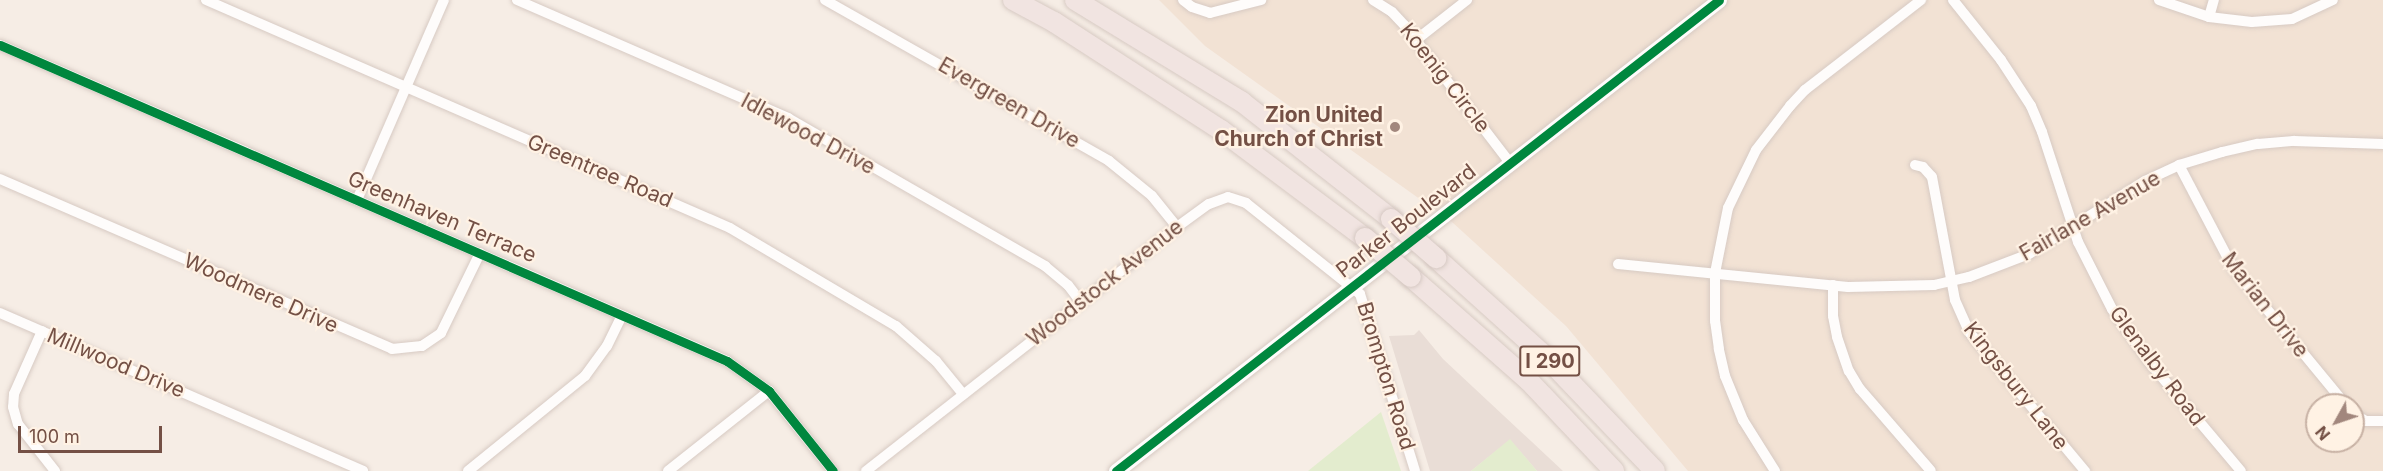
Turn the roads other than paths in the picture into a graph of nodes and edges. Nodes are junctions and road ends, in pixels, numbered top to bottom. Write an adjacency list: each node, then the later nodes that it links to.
1 (206, 0): 20 (street, Greentree Road)
2 (444, 0): 20 (street)
3 (516, 0): 35 (street, Idlewood Drive)
4 (825, 0): 27 (street, Evergreen Drive)
5 (1013, 0): 52 (highway, I 290, bridge)
6 (1075, 0): 53 (highway, I 290, bridge)
7 (1183, 0): 8 (street)
8 (1261, 0)
9 (1373, 0): 18 (street, Koenig Circle)
10 (1467, 0): 18 (street)
11 (1719, 0): 22 (street, Parker Boulevard)
12 (1921, 0): 31 (street)
13 (1953, 0): 28 (street, Glenalby Road)
14 (2158, 0): 17 (street)
15 (2214, 0): 17 (street)
16 (2333, 0): 17 (street)
17 (2209, 17)
18 (1416, 40): 22 (street, Koenig Circle)
19 (0, 45): 26 (street, Greenhaven Terrace)
20 (406, 87): 26 (street); 41 (street, Greentree Road)
21 (2383, 144): 24 (street, Fairlane Avenue)
22 (1510, 163): 34 (street, Parker Boulevard)
23 (1915, 165): 32 (street, Kingsbury Lane)
24 (2179, 165): 28 (street, Fairlane Avenue); 40 (street, Marian Drive)
25 (0, 179): 29 (street, Woodmere Drive)
26 (357, 200): 29 (street, Greenhaven Terrace)
27 (1177, 226): 34 (street, Woodstock Avenue); 35 (street, Woodstock Avenue)
28 (2072, 227): 32 (street, Fairlane Avenue); 57 (street, Glenalby Road)
29 (480, 253): 37 (street, Greenhaven Terrace)
30 (1617, 264): 31 (street, Fairlane Avenue)
31 (1715, 273): 33 (street, Fairlane Avenue); 54 (street)
32 (1951, 282): 33 (street, Fairlane Avenue); 56 (street, Kingsbury Lane)
33 (1833, 285): 55 (street)
34 (1350, 286): 50 (street, Parker Boulevard); 51 (street, Brompton Road)
35 (1080, 301): 41 (street, Woodstock Avenue)
36 (0, 313): 38 (street, Millwood Drive)
37 (622, 315): 39 (street, Greenhaven Terrace); 46 (street)
38 (42, 331): 44 (street); 45 (street, Millwood Drive)
39 (769, 391): 47 (street); 48 (street, Greenhaven Terrace)
40 (2336, 393)
41 (963, 394): 49 (street, Woodstock Avenue)
42 (2365, 420): 43 (street)
43 (2383, 421)
44 (55, 471)
45 (363, 471)
46 (468, 471)
47 (668, 471)
48 (833, 471)
49 (866, 471)
50 (1116, 471)
51 (1415, 471)
52 (1614, 471)
53 (1656, 471)
54 (1775, 471)
55 (1930, 471)
56 (2085, 471)
57 (2241, 471)

